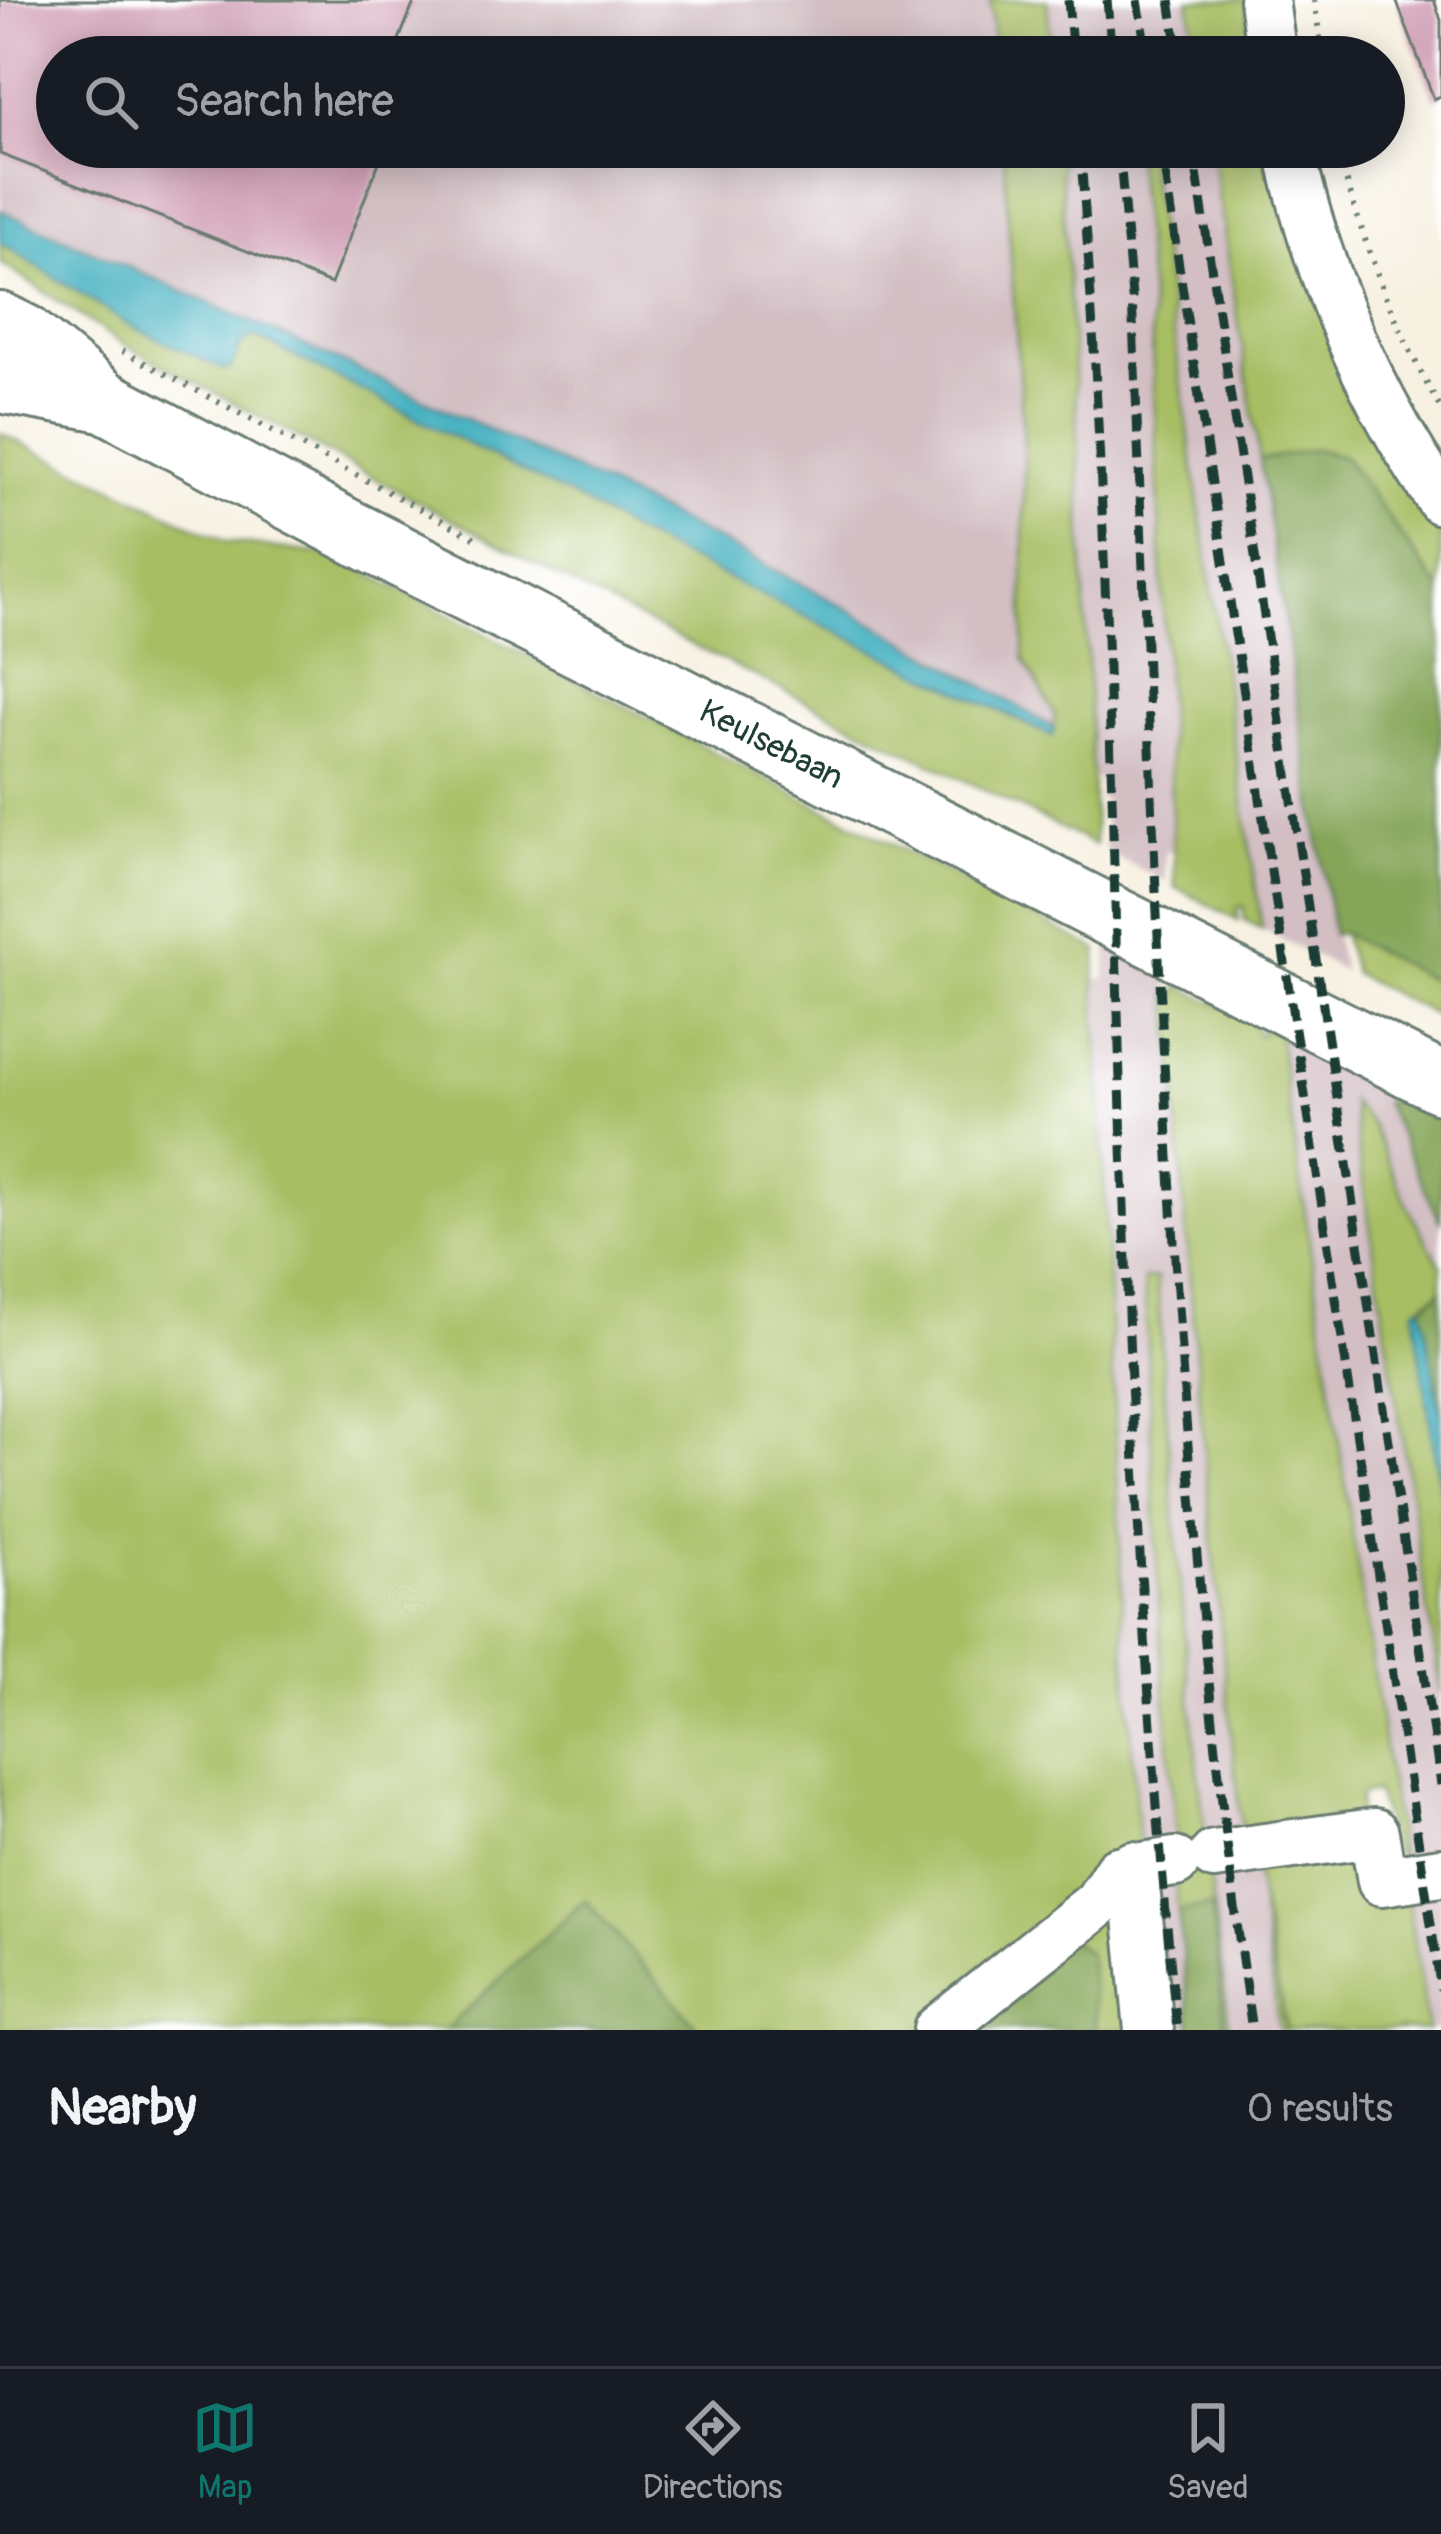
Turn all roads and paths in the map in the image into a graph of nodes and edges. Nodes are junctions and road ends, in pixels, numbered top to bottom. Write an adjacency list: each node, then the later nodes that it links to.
1 (1264, 0): 3 (street)
2 (1314, 0): 4 (path)
3 (1269, 36)
4 (1320, 36)
5 (1294, 168): 11 (street)
6 (1343, 168): 10 (path)
7 (0, 322): 9 (main road, Keulsebaan)
8 (0, 382): 9 (main road, Keulsebaan)
9 (104, 401): 12 (main road, Keulsebaan)
10 (1441, 409)
11 (1441, 500)
12 (1441, 1083)
13 (1174, 1861): 14 (street); 15 (street); 16 (street)
14 (1441, 1872)
15 (938, 2030)
16 (1149, 2030)

